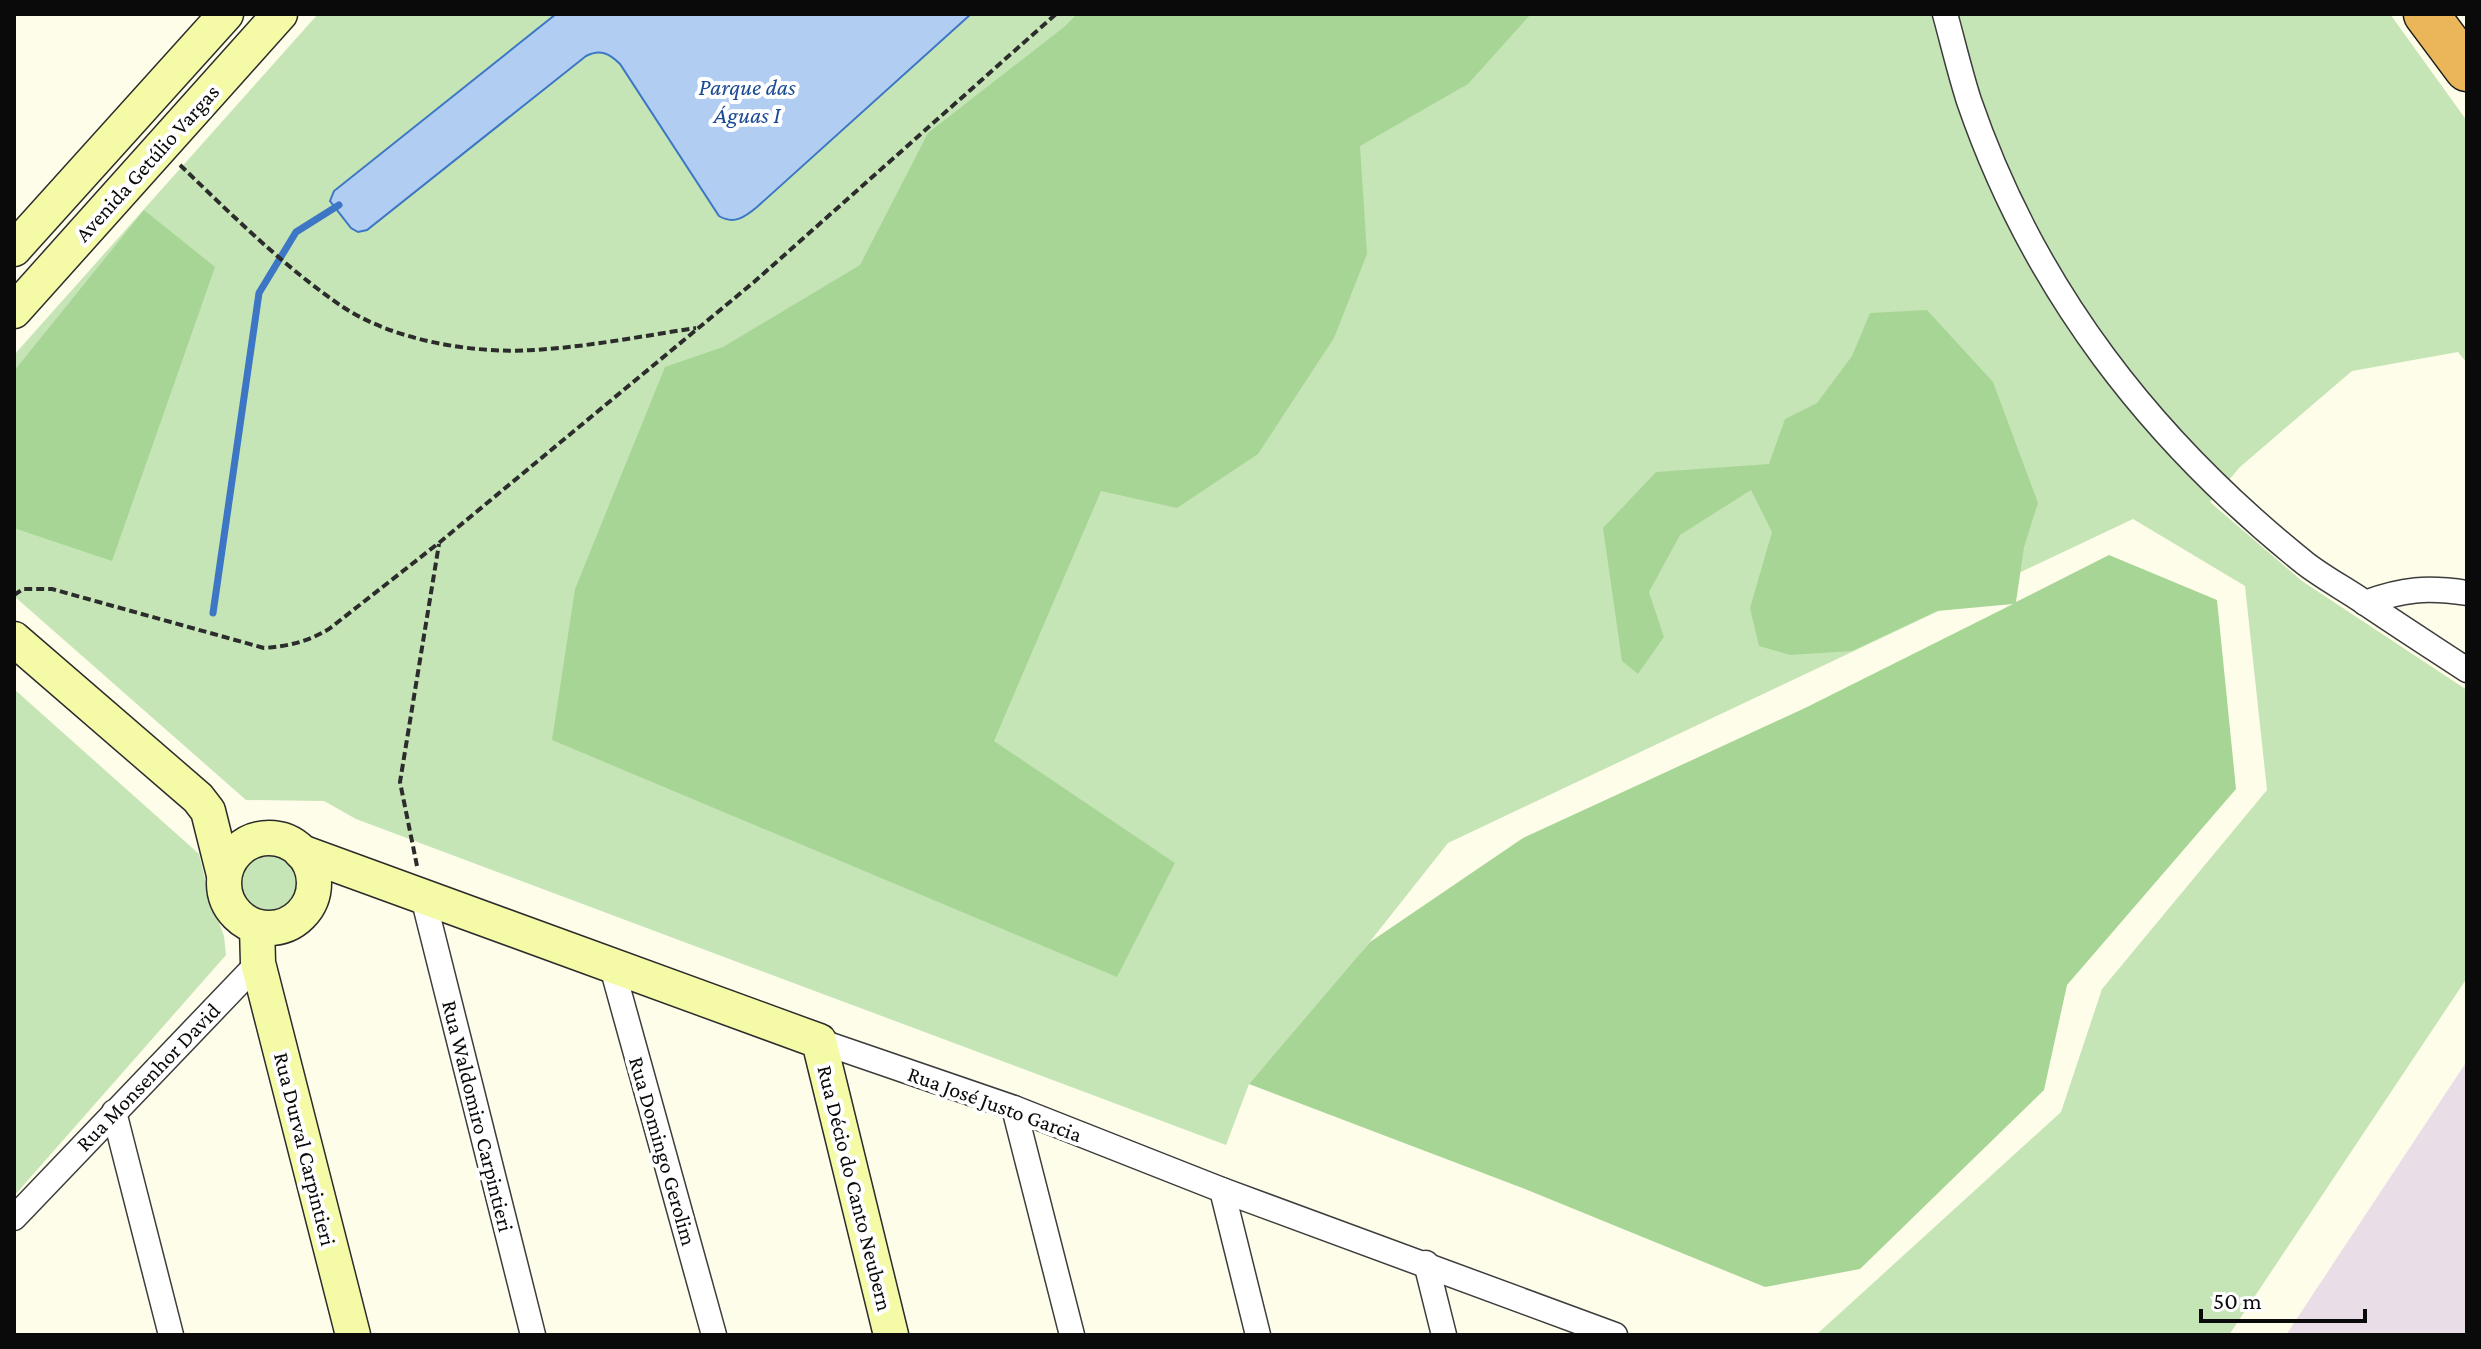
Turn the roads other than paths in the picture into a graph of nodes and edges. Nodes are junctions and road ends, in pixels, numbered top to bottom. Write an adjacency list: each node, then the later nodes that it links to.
1 (226, 14): 6 (street, Avenida Getúlio Vargas)
2 (280, 14): 7 (street, Avenida Getúlio Vargas)
3 (1945, 14): 9 (street)
4 (2426, 14): 5 (highway)
5 (2467, 69)
6 (14, 249)
7 (14, 311)
8 (2467, 593): 9 (street)
9 (2365, 603): 11 (street)
10 (14, 639): 12 (street)
11 (2467, 670)
12 (208, 811): 13 (street); 15 (street)
13 (262, 838): 14 (street); 15 (street)
14 (301, 852): 16 (street, Rua José Justo Garcia); 17 (street)
15 (224, 875): 19 (street)
16 (374, 877): 17 (street); 18 (street, Rua José Justo Garcia)
17 (313, 893): 19 (street)
18 (423, 897): 21 (street, Rua José Justo Garcia); 30 (street, Rua Waldomiro Carpintieri)
19 (257, 927): 20 (street)
20 (258, 963): 24 (street, Rua Monsenhor David); 29 (street, Rua Durval Carpintieri)
21 (612, 967): 22 (street, Rua José Justo Garcia); 31 (street, Rua Domingo Gerolim)
22 (819, 1041): 23 (street, Rua José Justo Garcia); 32 (street, Rua Décio do Canto Neubern)
23 (1014, 1108): 25 (street, Rua José Justo Garcia); 33 (street)
24 (114, 1112): 26 (street, Rua Monsenhor David); 28 (street)
25 (1222, 1190): 27 (street, Rua José Justo Garcia); 34 (street)
26 (14, 1218)
27 (1426, 1263): 35 (street); 36 (street, Rua José Justo Garcia)
28 (171, 1335)
29 (353, 1335)
30 (533, 1335)
31 (714, 1335)
32 (891, 1335)
33 (1072, 1335)
34 (1258, 1335)
35 (1444, 1335)
36 (1615, 1335)

